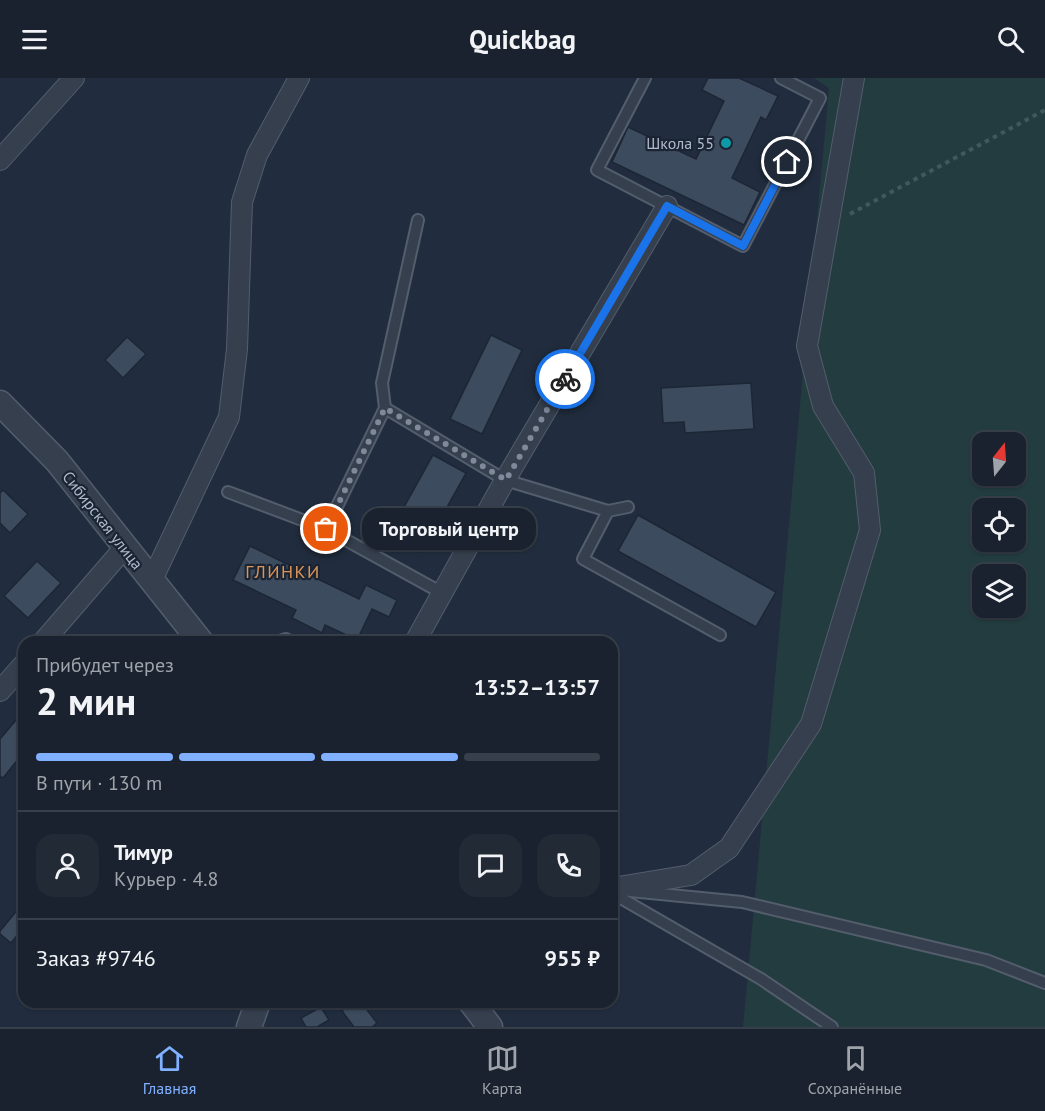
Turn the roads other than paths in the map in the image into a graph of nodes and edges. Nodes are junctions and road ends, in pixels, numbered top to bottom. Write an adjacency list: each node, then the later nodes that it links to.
1 (74, 78): 6 (street)
2 (299, 78): 17 (street)
3 (645, 78): 7 (lane)
4 (781, 78): 7 (lane)
5 (854, 78): 25 (street)
6 (0, 160)
7 (667, 206): 11 (street)
8 (418, 220): 10 (lane)
9 (0, 403): 16 (street, Сибирская улица)
10 (385, 408): 11 (lane); 15 (lane)
11 (506, 480): 14 (lane); 18 (street)
12 (228, 492): 15 (lane)
13 (628, 507): 14 (lane)
14 (608, 511): 19 (lane)
15 (326, 529): 18 (lane)
16 (125, 547): 17 (street, Сибирская улица); 20 (street)
17 (152, 580): 21 (street, Сибирская улица)
18 (442, 593): 22 (street)
19 (720, 635)
20 (48, 636)
21 (196, 636)
22 (418, 636)
23 (18, 671): 24 (street)
24 (0, 692)
25 (618, 889)
26 (618, 891): 28 (lane)
27 (618, 894): 33 (lane)
28 (1045, 983)
29 (256, 1008): 31 (street)
30 (476, 1008): 32 (street)
31 (249, 1027)
32 (490, 1027)
33 (832, 1027)

